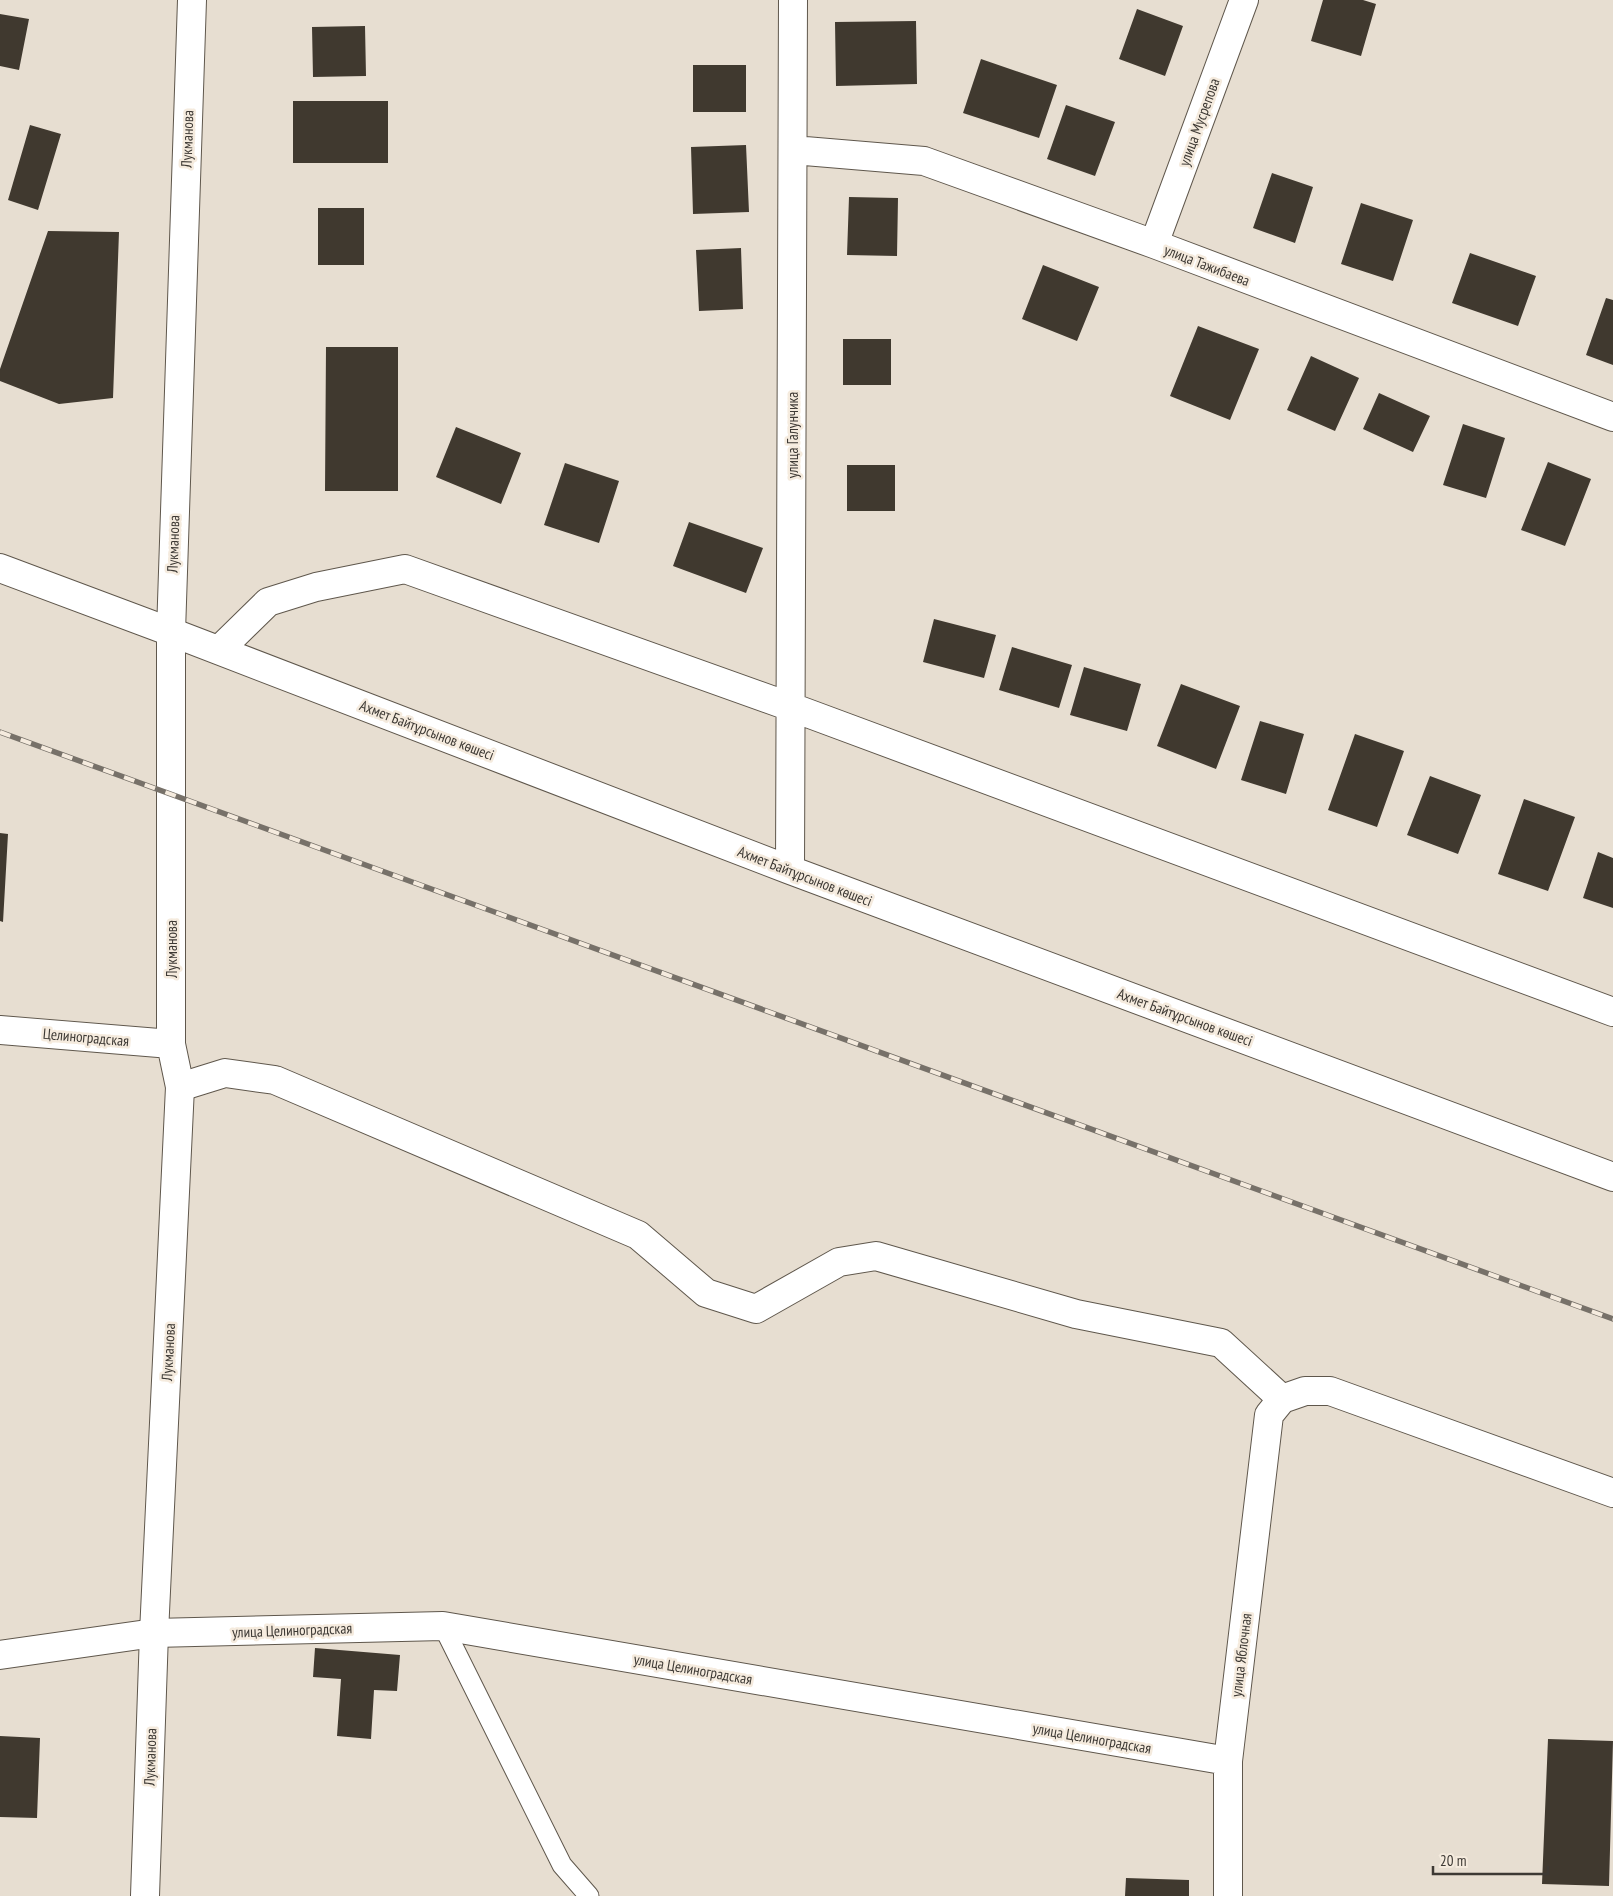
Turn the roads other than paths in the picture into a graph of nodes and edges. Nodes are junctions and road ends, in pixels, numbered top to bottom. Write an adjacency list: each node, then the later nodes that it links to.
1 (192, 0): 8 (street, Лукманова)
2 (793, 0): 4 (street, улица Галунчика)
3 (1244, 0): 5 (street, улица Мусрепова)
4 (792, 150): 5 (street, улица Тажибаева); 10 (street, улица Галунчика)
5 (1154, 244): 6 (street, улица Тажибаева)
6 (1613, 417)
7 (0, 568): 8 (street, Ахмет Байтұрсынов көшесі)
8 (170, 632): 9 (street, Ахмет Байтұрсынов көшесі); 14 (street, Лукманова)
9 (219, 650): 10 (street); 11 (street, Ахмет Байтұрсынов көшесі)
10 (791, 707): 11 (street, улица Галунчика); 12 (street)
11 (790, 870): 16 (street, Ахмет Байтұрсынов көшесі)
12 (1613, 1012)
13 (0, 1030): 14 (street, Целиноградская)
14 (172, 1044): 15 (street, Лукманова)
15 (180, 1087): 17 (street); 20 (street, Лукманова)
16 (1613, 1177)
17 (1276, 1407): 18 (street); 22 (street, улица Яблочная)
18 (1613, 1493)
19 (443, 1626): 20 (street, улица Целиноградская); 22 (street, улица Целиноградская); 24 (lane)
20 (154, 1633): 21 (street, улица Целиноградская); 23 (street, Лукманова)
21 (0, 1655)
22 (1228, 1761): 25 (street, улица Яблочная)
23 (145, 1896)
24 (589, 1896)
25 (1228, 1896)

